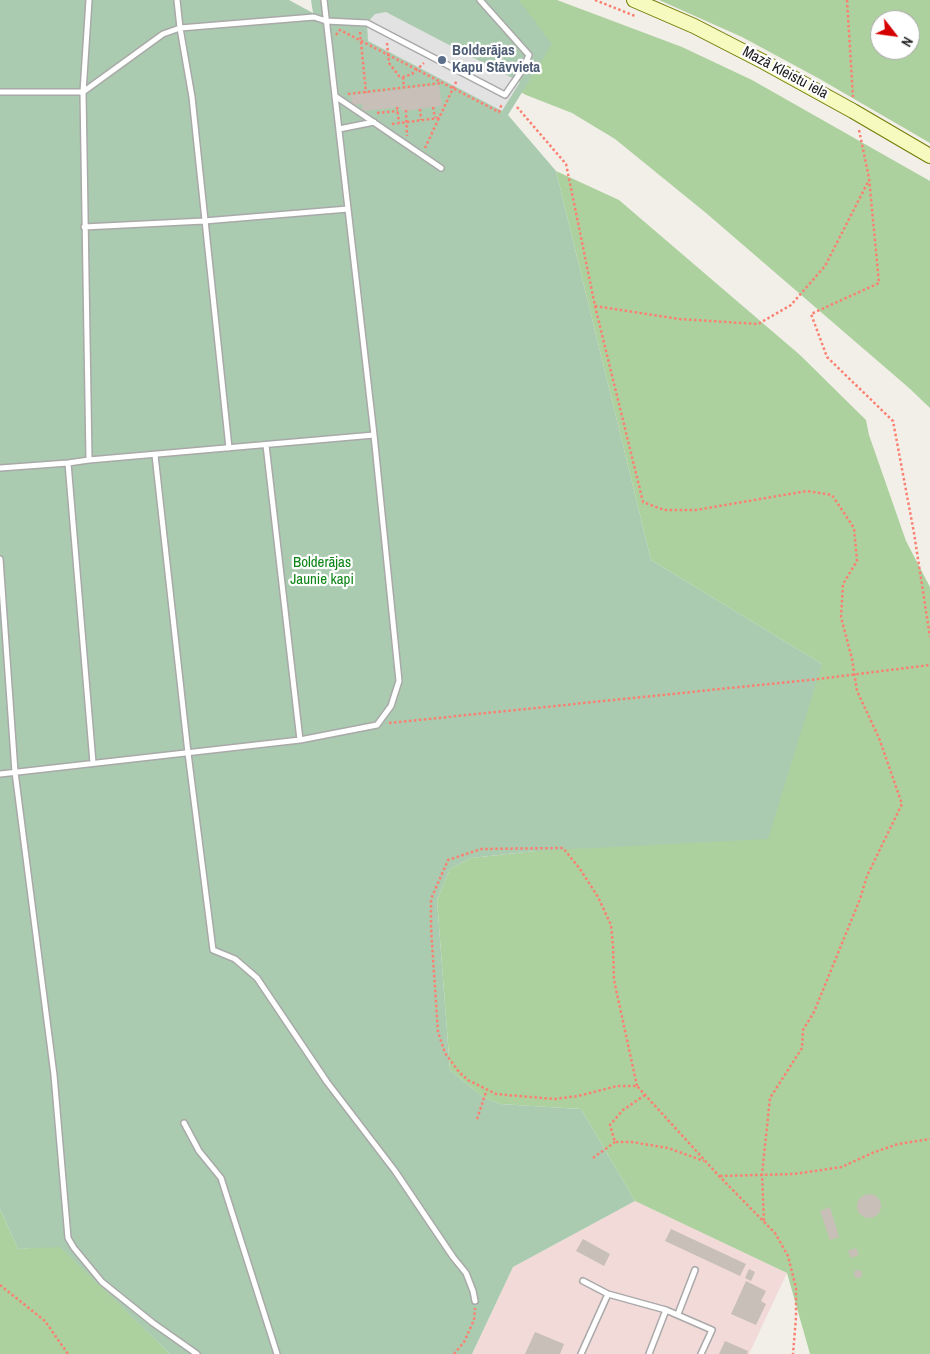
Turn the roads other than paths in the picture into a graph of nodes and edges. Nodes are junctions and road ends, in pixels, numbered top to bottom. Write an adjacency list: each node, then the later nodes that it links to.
1 (88, 0): 9 (lane)
2 (178, 0): 7 (lane)
3 (324, 0): 6 (lane)
4 (480, 0): 6 (lane)
5 (634, 0): 13 (main road, Mazā Kleistu iela)
6 (326, 21): 7 (lane); 10 (lane)
7 (180, 28): 9 (lane); 16 (lane)
8 (0, 92): 9 (lane)
9 (83, 92): 17 (lane)
10 (336, 96): 11 (lane); 12 (lane)
11 (376, 124): 12 (lane); 14 (lane)
12 (339, 129): 15 (lane)
13 (930, 156)
14 (440, 168)
15 (348, 210): 16 (lane); 18 (lane)
16 (204, 221): 17 (lane); 20 (lane)
17 (84, 227): 22 (lane)
18 (374, 435): 19 (lane); 26 (lane)
19 (266, 445): 20 (lane); 26 (lane)
20 (229, 448): 21 (lane)
21 (155, 455): 22 (lane); 27 (lane)
22 (89, 460): 23 (lane)
23 (68, 463): 24 (lane); 28 (lane)
24 (0, 468)
25 (0, 560): 29 (lane)
26 (300, 740): 27 (lane)
27 (188, 753): 28 (lane); 35 (lane)
28 (93, 763): 29 (lane)
29 (15, 772): 30 (lane); 38 (lane)
30 (0, 774)
31 (184, 1123): 39 (lane)
32 (695, 1270): 37 (lane)
33 (583, 1281): 34 (lane)
34 (608, 1294): 36 (lane); 40 (lane)
35 (475, 1301)
36 (666, 1310): 37 (lane); 41 (lane)
37 (678, 1314): 42 (lane)
38 (197, 1354)
39 (276, 1354)
40 (580, 1354)
41 (649, 1354)
42 (701, 1354)

